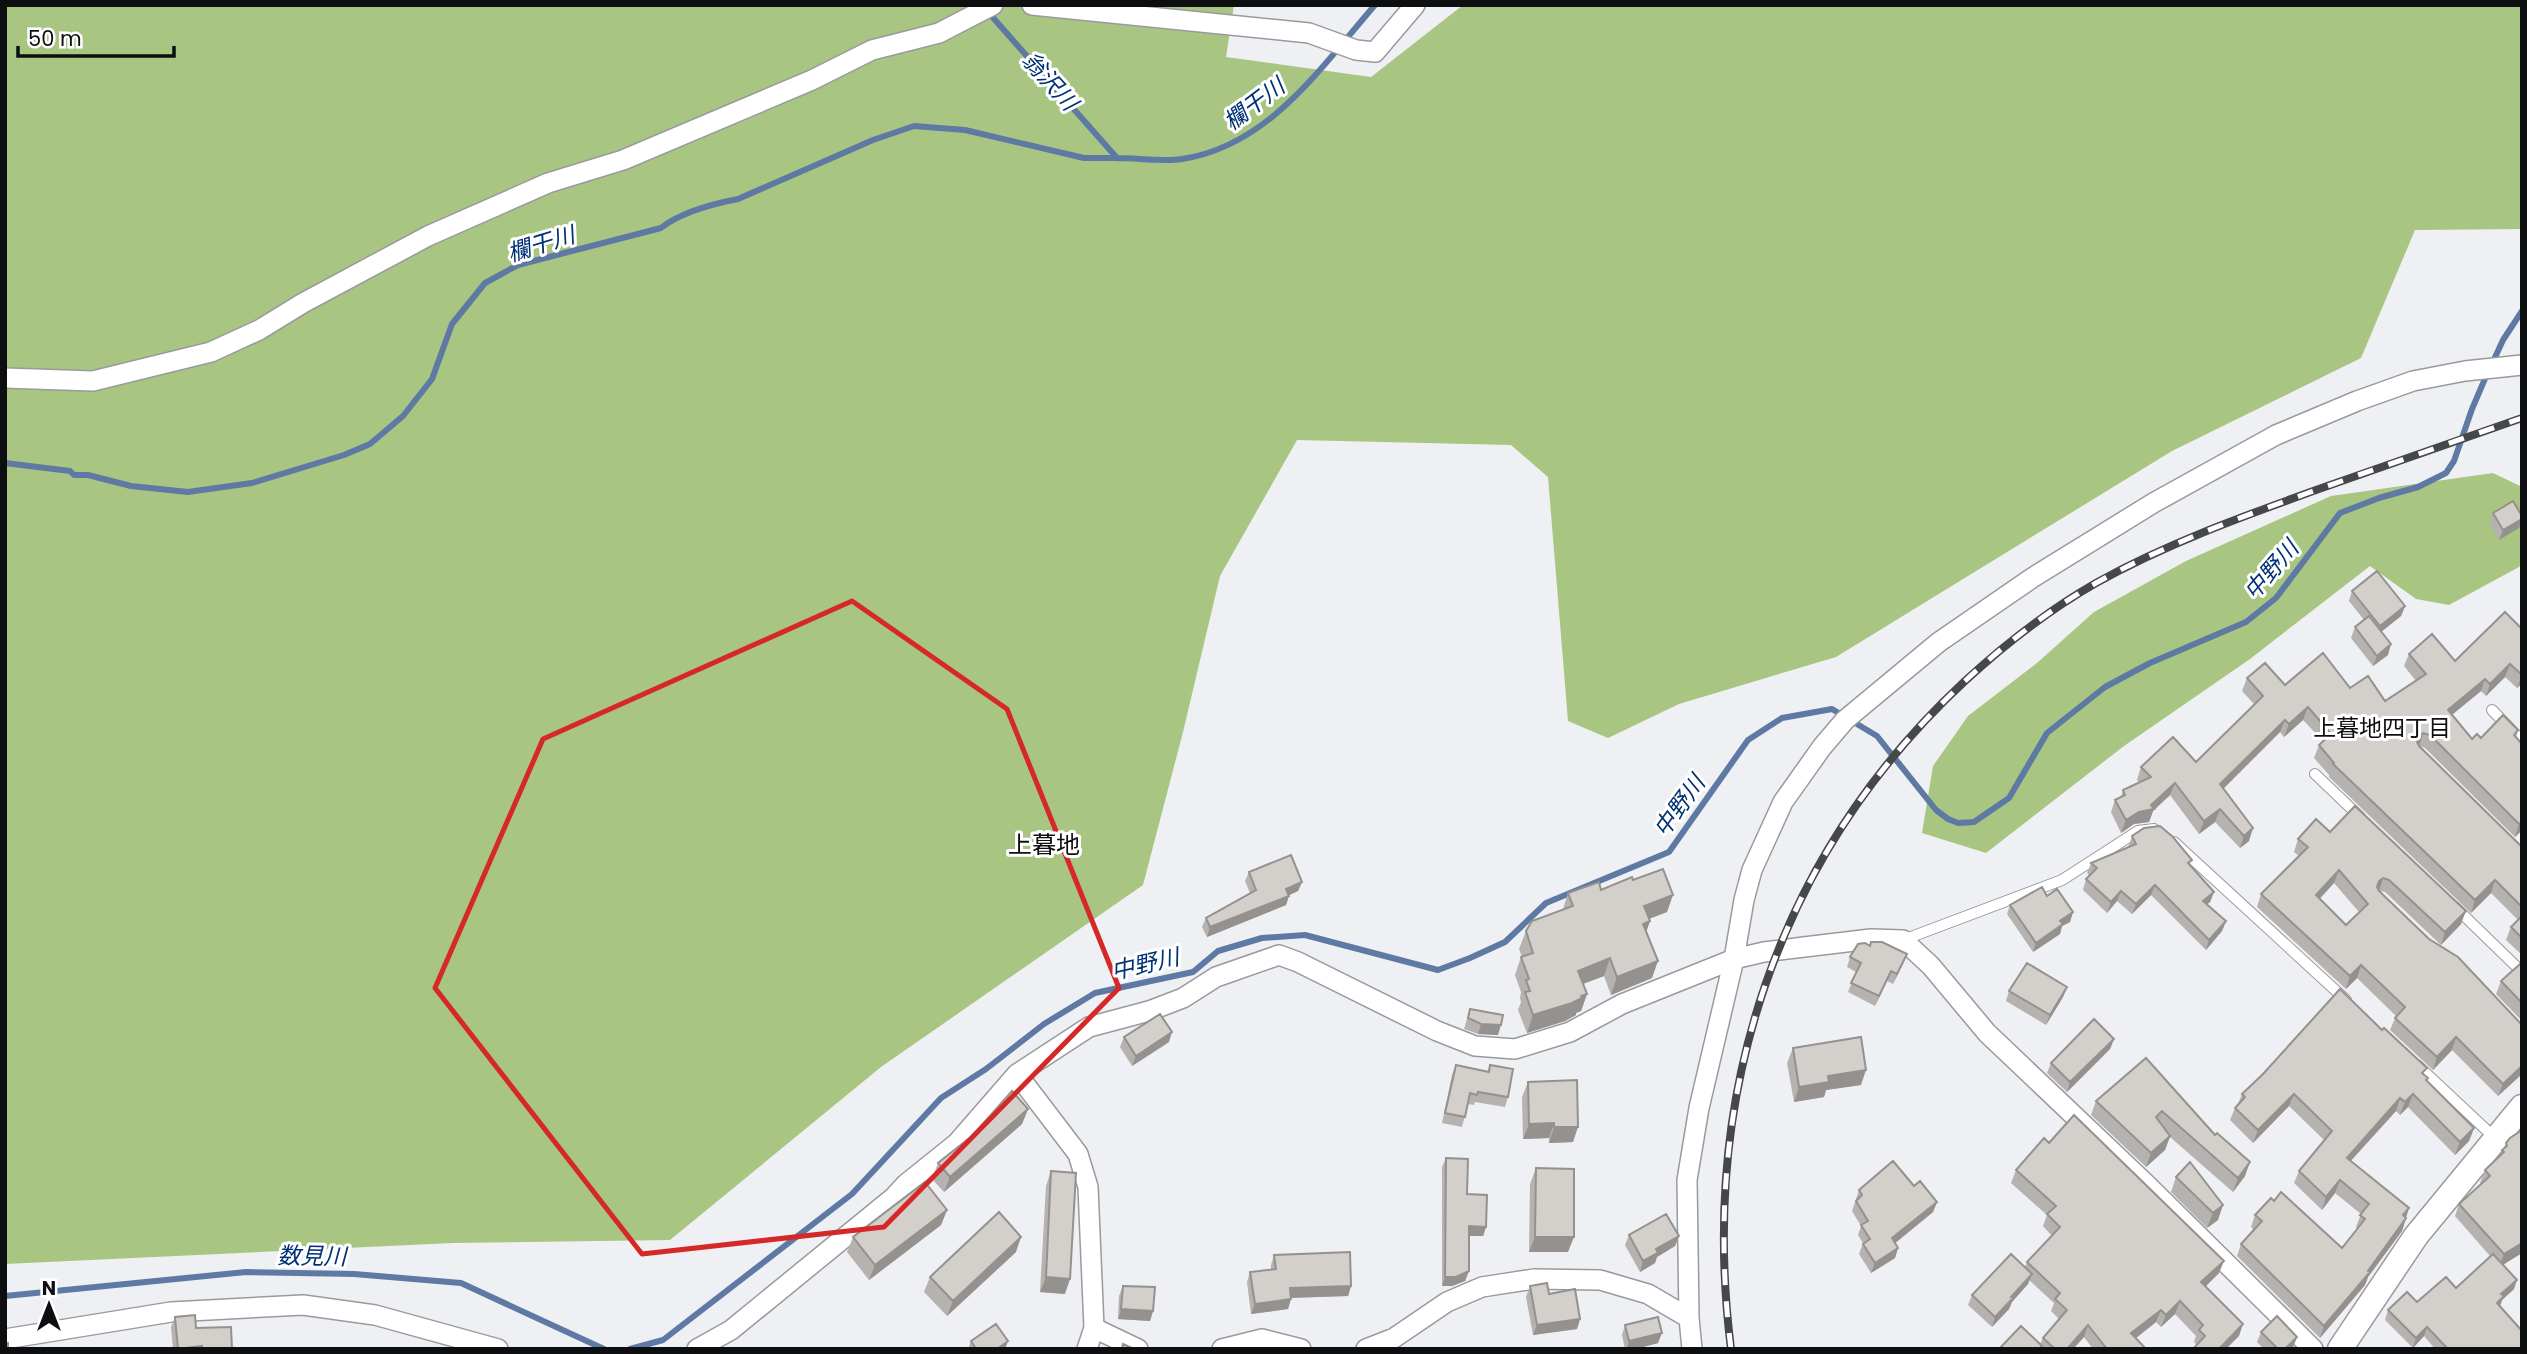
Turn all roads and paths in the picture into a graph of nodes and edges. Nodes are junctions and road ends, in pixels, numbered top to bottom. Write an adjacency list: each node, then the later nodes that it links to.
1 (993, 5): 5 (street)
2 (1032, 5): 3 (street)
3 (1415, 5)
4 (2522, 365): 12 (street)
5 (5, 378)
6 (2491, 710): 7 (lane)
7 (2522, 741)
8 (2315, 774): 9 (lane)
9 (2364, 821)
10 (2444, 897): 13 (lane)
11 (1903, 940): 12 (street); 14 (lane); 30 (street)
12 (1734, 959): 16 (street); 19 (street)
13 (2522, 972)
14 (2354, 1006)
15 (2404, 1053): 18 (lane)
16 (1017, 1074): 20 (street); 23 (street)
17 (2522, 1107): 18 (street)
18 (2495, 1138): 31 (street)
19 (1689, 1318): 28 (street); 29 (street)
20 (1094, 1328): 24 (street); 25 (street)
21 (5, 1339): 22 (street)
22 (498, 1349)
23 (697, 1349)
24 (1087, 1349)
25 (1138, 1349)
26 (1222, 1349): 27 (street)
27 (1301, 1349)
28 (1366, 1349)
29 (1692, 1349)
30 (2314, 1349)
31 (2340, 1349)

